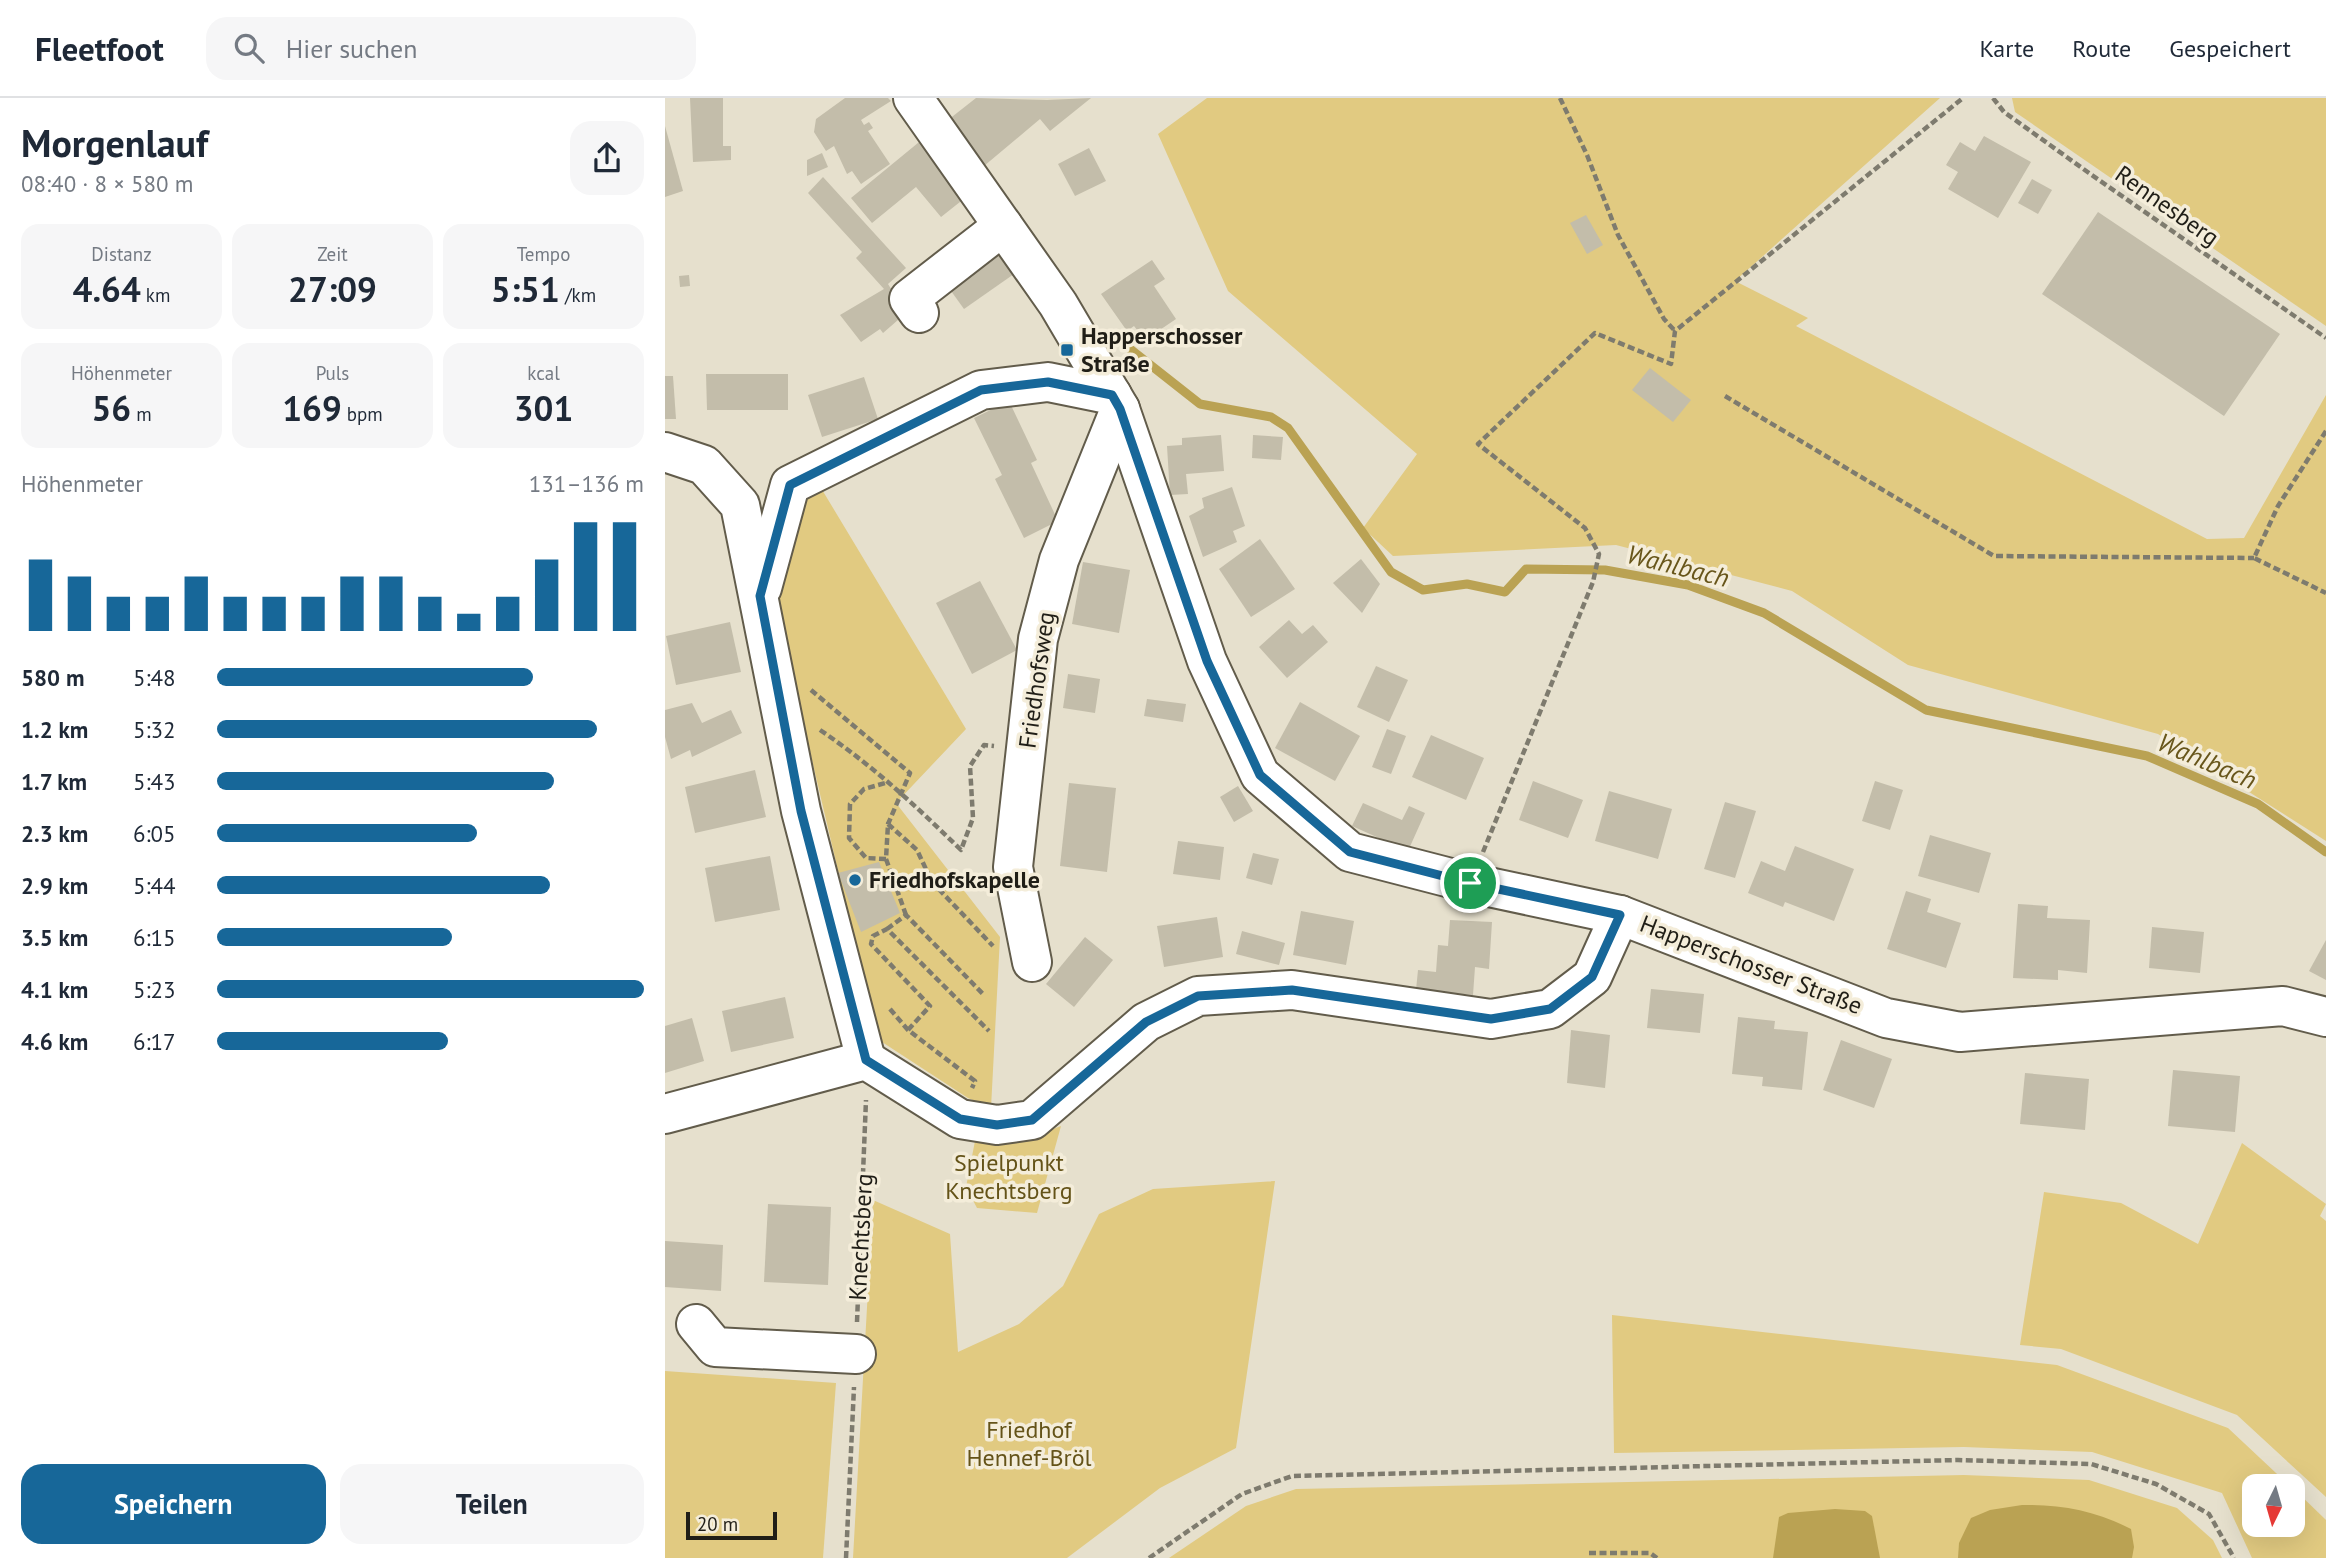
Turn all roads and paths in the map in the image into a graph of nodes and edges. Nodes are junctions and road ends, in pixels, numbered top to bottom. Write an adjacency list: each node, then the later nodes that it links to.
1 (913, 98): 5 (street, Happerschosser Straße)
2 (1560, 98): 7 (path)
3 (1963, 98): 7 (path)
4 (1993, 98): 8 (path, Rennesberg)
5 (1003, 226): 6 (street); 10 (street, Happerschosser Straße)
6 (919, 313)
7 (1675, 331): 23 (path)
8 (2326, 338)
9 (1725, 396): 13 (path)
10 (1116, 402): 15 (street); 18 (street, Friedhofsweg); 23 (street, Happerschosser Straße)
11 (2326, 431): 13 (path)
12 (665, 452): 15 (street)
13 (2254, 558): 14 (path)
14 (2326, 593)
15 (760, 596): 17 (street)
16 (811, 690): 20 (path)
17 (784, 720): 19 (path); 34 (street)
18 (1026, 749): 20 (path); 28 (street, Friedhofsweg)
19 (888, 782): 20 (path); 22 (path)
20 (903, 793): 21 (path)
21 (888, 824): 22 (path); 27 (path)
22 (886, 859): 24 (path)
23 (1470, 883): 25 (street, Happerschosser Straße)
24 (906, 915): 26 (path); 29 (path)
25 (1620, 915): 31 (street, Happerschosser Straße); 36 (street)
26 (887, 929): 32 (path); 33 (path)
27 (993, 946)
28 (1032, 962)
29 (984, 995)
30 (881, 999): 32 (path)
31 (2326, 1017)
32 (908, 1030): 36 (path)
33 (989, 1031)
34 (866, 1060): 35 (street); 36 (street); 38 (path, Knechtsberg)
35 (665, 1114)
36 (960, 1119)
37 (696, 1325): 38 (street)
38 (856, 1354): 40 (path, Knechtsberg)
39 (1589, 1553): 42 (path)
40 (846, 1558)
41 (1149, 1558): 43 (path)
42 (1657, 1558)
43 (2234, 1558)

